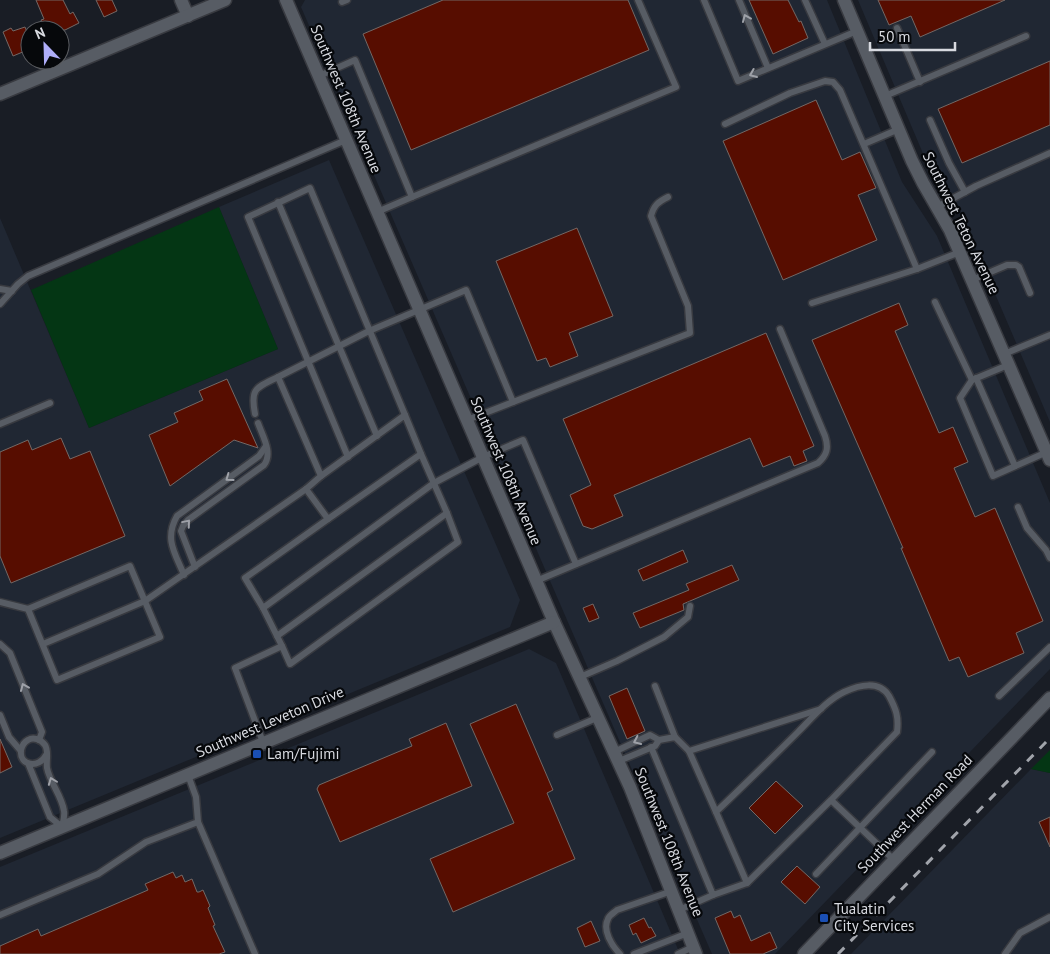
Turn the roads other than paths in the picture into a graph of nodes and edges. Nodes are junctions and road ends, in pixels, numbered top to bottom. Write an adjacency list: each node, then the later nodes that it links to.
1 (181, 0): 9 (street)
2 (225, 0): 9 (street)
3 (286, 0): 15 (street, Southwest 108th Avenue)
4 (638, 0): 26 (lane)
5 (704, 0): 14 (lane, one-way to 5)
6 (739, 0): 14 (lane, one-way to 6)
7 (805, 0): 13 (lane)
8 (844, 0): 11 (street, Southwest Teton Avenue)
9 (188, 16): 17 (street)
10 (897, 28): 16 (lane)
11 (857, 31): 13 (lane); 18 (street, Southwest Teton Avenue)
12 (1026, 36): 16 (lane)
13 (825, 44): 14 (lane)
14 (768, 68)
15 (319, 76): 22 (street, Southwest 108th Avenue); 26 (lane)
16 (920, 82): 18 (lane)
17 (0, 94)
18 (885, 96): 21 (street, Southwest Teton Avenue)
19 (930, 120): 25 (lane)
20 (725, 124): 23 (lane)
21 (899, 129): 23 (lane); 29 (street, Southwest Teton Avenue)
22 (346, 140): 30 (street, Southwest 108th Avenue); 35 (lane)
23 (864, 144): 32 (lane)
24 (1050, 153): 25 (lane)
25 (965, 192): 29 (lane)
26 (412, 197): 30 (lane)
27 (668, 197): 49 (lane)
28 (278, 202): 42 (lane); 44 (lane); 46 (lane)
29 (937, 207): 31 (street, Southwest Teton Avenue)
30 (377, 212): 40 (street, Southwest 108th Avenue)
31 (960, 252): 32 (lane); 33 (street, Southwest Teton Avenue)
32 (917, 269): 38 (lane)
33 (972, 280): 36 (lane); 45 (street, Southwest Teton Avenue)
34 (0, 289): 35 (lane)
35 (12, 291): 39 (lane)
36 (1030, 293)
37 (935, 302): 48 (lane)
38 (812, 303)
39 (0, 304)
40 (419, 309): 42 (lane); 49 (lane); 53 (street, Southwest 108th Avenue)
41 (780, 329): 70 (lane)
42 (369, 331): 44 (lane); 52 (lane)
43 (1050, 335): 45 (lane)
44 (339, 346): 46 (lane); 56 (lane)
45 (1006, 360): 48 (lane); 59 (street, Southwest Teton Avenue)
46 (308, 362): 47 (lane); 60 (lane)
47 (278, 377): 51 (lane); 63 (lane)
48 (974, 379): 62 (lane); 62 (lane)
49 (513, 402): 53 (lane)
50 (50, 403): 55 (lane)
51 (255, 414)
52 (405, 415): 56 (lane); 58 (lane)
53 (467, 420): 61 (street, Southwest 108th Avenue)
54 (258, 423): 57 (lane)
55 (0, 424)
56 (377, 436): 60 (lane)
57 (266, 446): 71 (lane, one-way to 57); 72 (lane, one-way to 72)
58 (421, 454): 64 (lane); 68 (lane)
59 (1048, 456): 62 (lane)
60 (348, 457): 63 (lane)
61 (483, 457): 64 (lane); 70 (lane); 73 (street, Southwest 108th Avenue)
62 (1015, 466)
63 (322, 476): 65 (lane)
64 (434, 483): 67 (lane); 78 (lane)
65 (306, 489): 68 (lane); 71 (lane)
66 (1018, 507): 69 (lane)
67 (447, 513): 80 (lane); 83 (lane)
68 (328, 519): 78 (lane)
69 (1050, 558)
70 (576, 564): 73 (lane)
71 (195, 567): 72 (lane)
72 (184, 575): 74 (lane)
73 (536, 581): 79 (street, Southwest 108th Avenue)
74 (145, 601): 77 (lane); 82 (lane); 82 (lane)
75 (0, 602): 77 (lane)
76 (690, 606): 85 (lane)
77 (28, 608): 82 (lane)
78 (263, 608): 80 (lane)
79 (554, 622): 85 (street, Southwest 108th Avenue); 96 (street, Southwest Leveton Drive)
80 (277, 636): 83 (lane)
81 (0, 644): 94 (lane, one-way to 81)
82 (43, 644)
83 (282, 646): 96 (lane)
84 (1050, 647): 87 (lane)
85 (580, 677): 91 (street, Southwest 108th Avenue)
86 (655, 686): 93 (lane)
87 (1000, 696)
88 (1050, 698): 111 (street, Southwest Herman Road)
89 (822, 709): 99 (lane); 105 (lane); 106 (lane)
90 (0, 715): 98 (lane)
91 (599, 717): 92 (lane); 102 (street, Southwest 108th Avenue)
92 (557, 735)
93 (676, 737): 95 (lane); 99 (lane)
94 (39, 740): 98 (lane); 101 (lane)
95 (659, 740): 97 (lane); 102 (lane, one-way to 102)
96 (263, 742): 104 (street, Southwest Leveton Drive)
97 (651, 747): 102 (lane); 115 (lane)
98 (21, 751): 103 (lane)
99 (689, 751): 106 (lane)
100 (932, 752): 109 (lane)
101 (46, 755): 103 (lane); 108 (lane, one-way to 101)
102 (616, 756): 114 (street, Southwest 108th Avenue)
103 (28, 763): 108 (lane)
104 (188, 774): 107 (lane); 108 (street, Southwest Leveton Drive)
105 (831, 800): 109 (lane); 113 (lane)
106 (716, 812): 113 (lane)
107 (198, 822): 117 (lane); 121 (lane)
108 (62, 827): 110 (street, Southwest Leveton Drive)
109 (860, 828): 111 (lane); 112 (lane)
110 (0, 853)
111 (894, 860): 125 (street, Southwest Herman Road)
112 (816, 874)
113 (747, 883): 115 (lane)
114 (672, 891): 116 (street, Southwest 108th Avenue); 122 (lane)
115 (713, 895): 116 (lane)
116 (679, 910): 119 (street, Southwest 108th Avenue)
117 (0, 915)
118 (1050, 917): 126 (lane)
119 (688, 933): 120 (street, Southwest 108th Avenue); 123 (lane)
120 (695, 950): 124 (lane)
121 (255, 954)
122 (620, 954)
123 (634, 954)
124 (678, 954)
125 (804, 954)
126 (1005, 954)

